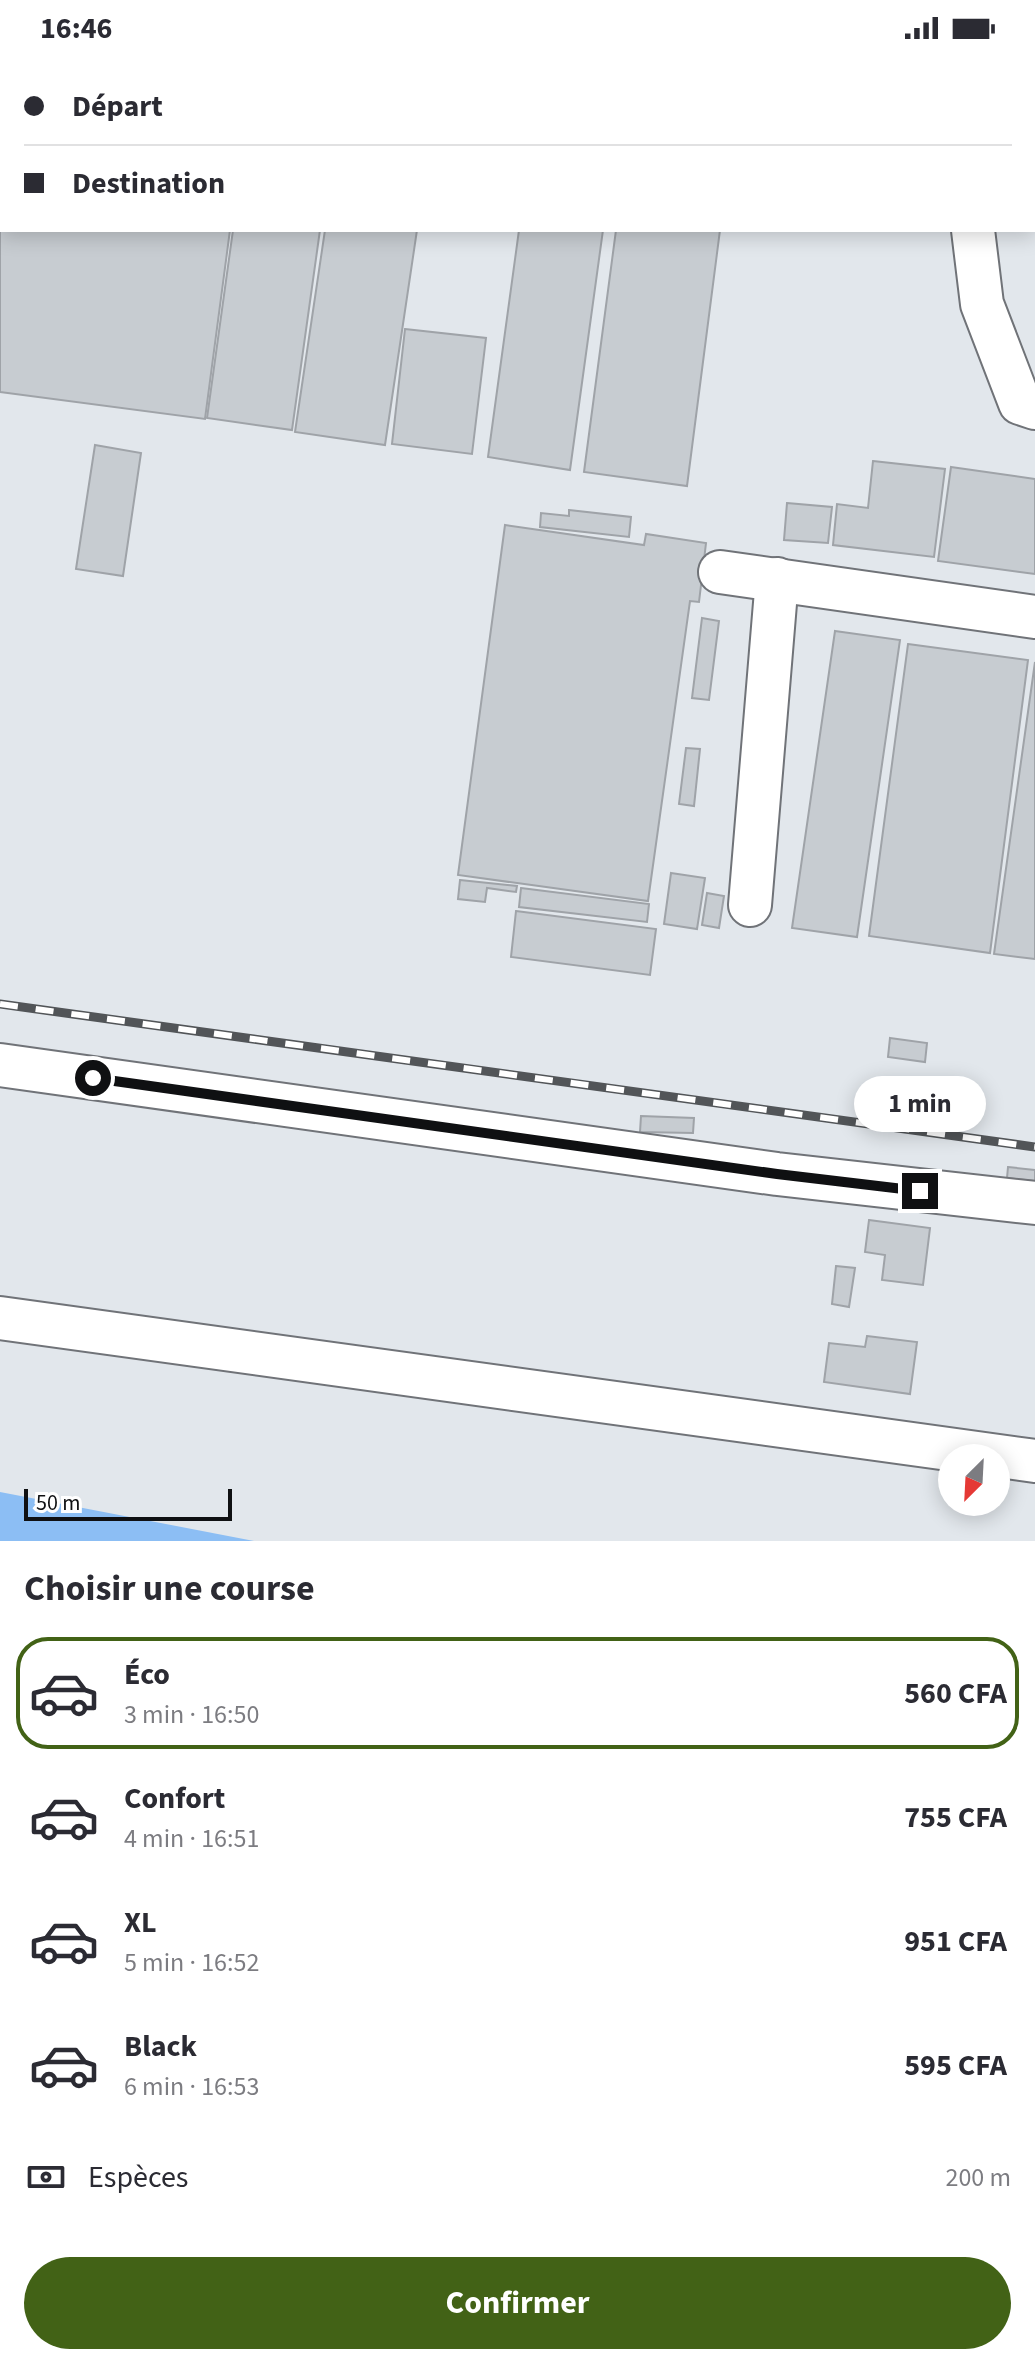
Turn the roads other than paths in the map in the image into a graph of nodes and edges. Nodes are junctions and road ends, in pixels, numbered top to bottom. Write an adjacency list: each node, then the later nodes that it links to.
1 (973, 232): 2 (street)
2 (1035, 408)
3 (720, 572): 4 (street)
4 (777, 579): 5 (street); 6 (street)
5 (1035, 617)
6 (750, 905)
7 (0, 1065): 8 (street)
8 (1035, 1203)
9 (0, 1318): 10 (street)
10 (1035, 1461)

